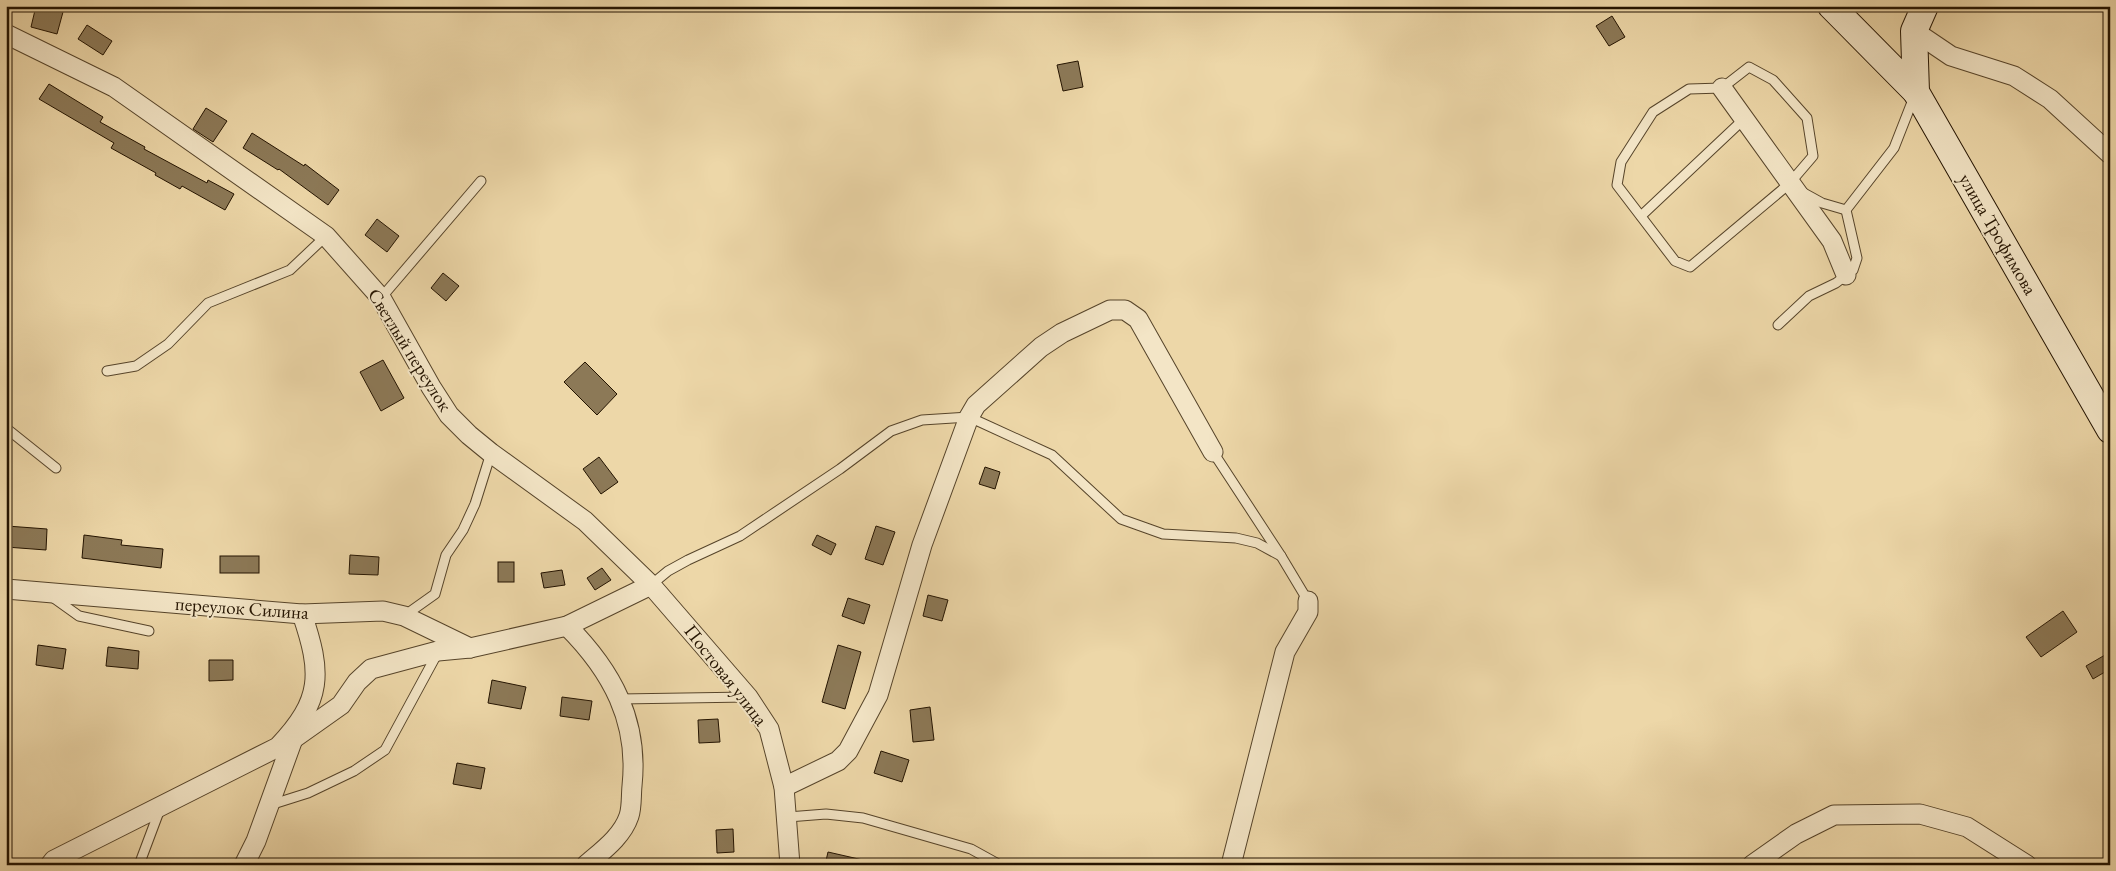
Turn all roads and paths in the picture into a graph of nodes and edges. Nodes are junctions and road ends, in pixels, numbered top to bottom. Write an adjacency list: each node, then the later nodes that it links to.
1 (1831, 6): 6 (street)
2 (1925, 6): 3 (street)
3 (1914, 31): 6 (street, улица Трофимова); 8 (street)
4 (6, 34): 13 (street, Светлый переулок)
5 (1722, 88): 7 (street); 10 (lane); 12 (lane)
6 (1916, 92): 11 (lane); 20 (street, улица Трофимова)
7 (1744, 119): 10 (street); 12 (lane)
8 (2110, 154)
9 (481, 181): 15 (lane)
10 (1789, 184): 11 (lane); 12 (lane); 14 (street)
11 (1846, 210): 14 (lane)
12 (1641, 216)
13 (326, 236): 15 (street, Светлый переулок); 17 (lane)
14 (1846, 275): 16 (lane)
15 (381, 298): 22 (street, Светлый переулок)
16 (1778, 325)
17 (107, 371)
18 (969, 417): 21 (street); 24 (lane); 25 (lane); 38 (street)
19 (6, 428): 23 (lane)
20 (2110, 430)
21 (1213, 452): 24 (lane)
22 (491, 453): 25 (street, Светлый переулок); 30 (lane)
23 (56, 468)
24 (1281, 556): 28 (lane)
25 (651, 585): 31 (street); 35 (street, Постовая улица)
26 (6, 589): 27 (street, переулок Силина)
27 (45, 592): 29 (street, переулок Силина); 32 (lane)
28 (1308, 601): 48 (street)
29 (302, 614): 30 (street, переулок Силина); 37 (street)
30 (404, 616): 33 (street, переулок Силина)
31 (567, 626): 33 (street); 36 (street)
32 (148, 631)
33 (470, 648): 34 (street)
34 (438, 651): 37 (street); 40 (lane)
35 (748, 697): 36 (lane); 38 (street, Постовая улица)
36 (620, 699): 45 (street)
37 (286, 743): 39 (street); 40 (street)
38 (784, 787): 41 (street, Постовая улица)
39 (162, 805): 42 (street); 43 (lane)
40 (268, 806): 44 (street)
41 (788, 817): 46 (street, Постовая улица); 47 (lane)
42 (50, 865)
43 (139, 865)
44 (244, 865)
45 (586, 865)
46 (790, 865)
47 (1000, 865)
48 (1231, 865)
49 (1752, 865): 50 (street)
50 (2027, 865)

